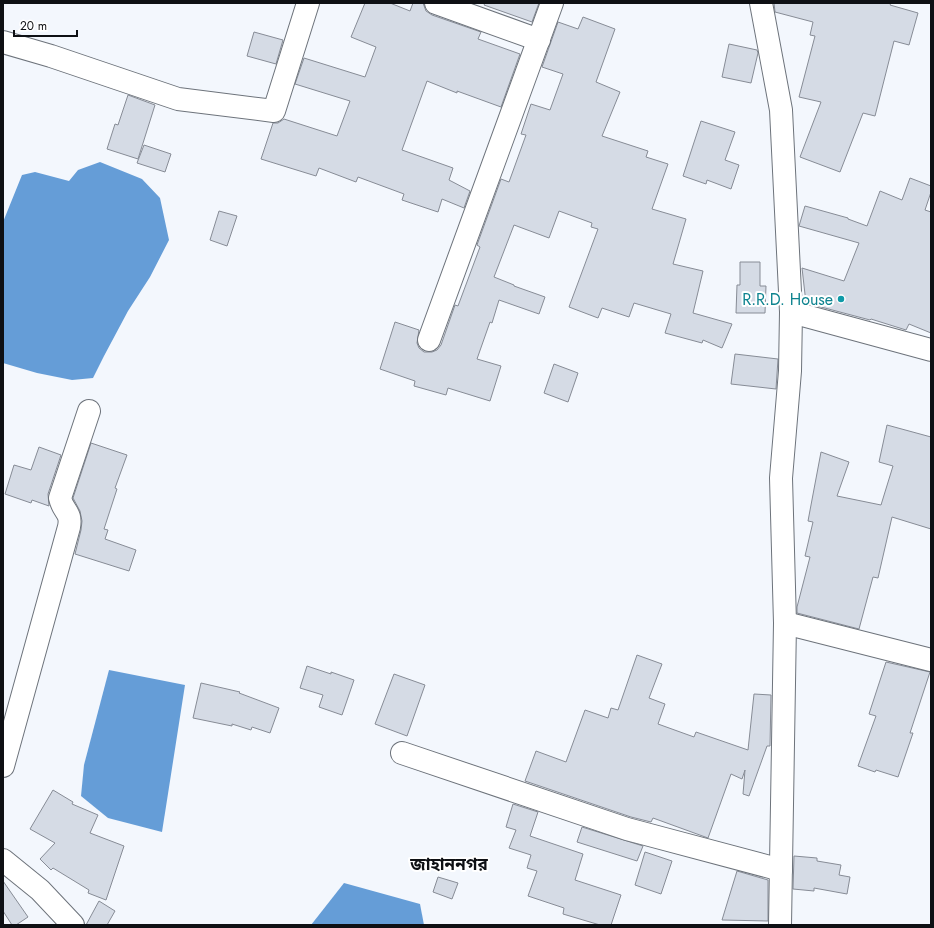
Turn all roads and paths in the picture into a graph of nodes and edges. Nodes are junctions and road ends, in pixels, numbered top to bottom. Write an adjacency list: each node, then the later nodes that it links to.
1 (308, 3): 6 (street)
2 (436, 3): 5 (street)
3 (552, 3): 5 (street)
4 (761, 3): 7 (street)
5 (539, 40): 8 (street)
6 (3, 42)
7 (791, 312): 9 (street); 11 (street)
8 (428, 340)
9 (931, 350)
10 (90, 411): 14 (street)
11 (784, 623): 12 (street); 16 (street)
12 (931, 660)
13 (402, 753): 16 (street)
14 (3, 766)
15 (3, 860): 17 (street)
16 (781, 870): 18 (street)
17 (73, 925)
18 (780, 925)

